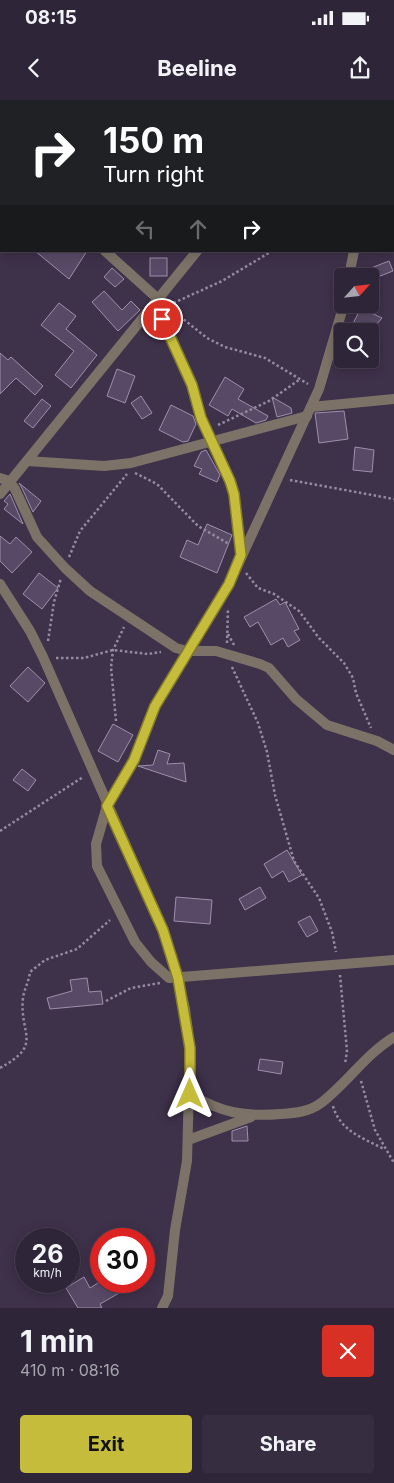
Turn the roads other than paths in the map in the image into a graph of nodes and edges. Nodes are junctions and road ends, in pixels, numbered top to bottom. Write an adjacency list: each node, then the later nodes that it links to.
1 (106, 252): 5 (street)
2 (195, 252): 5 (street)
3 (354, 252): 4 (street)
4 (351, 268)
5 (158, 304): 9 (street); 10 (street)
6 (341, 313): 8 (street)
7 (394, 399): 8 (street)
8 (309, 412): 9 (street); 13 (street)
9 (212, 442): 10 (street); 13 (street)
10 (27, 461): 11 (street)
11 (4, 480): 12 (street); 15 (street)
12 (0, 494)
13 (240, 555): 15 (street)
14 (0, 584): 17 (street)
15 (187, 651): 16 (street); 17 (street)
16 (394, 750)
17 (107, 806): 19 (street); 19 (street)
18 (394, 960): 19 (street)
19 (174, 978): 21 (street)
20 (394, 1036): 22 (street)
21 (190, 1094): 22 (street); 23 (street)
22 (252, 1117): 23 (street)
23 (188, 1140): 24 (street)
24 (162, 1308)

